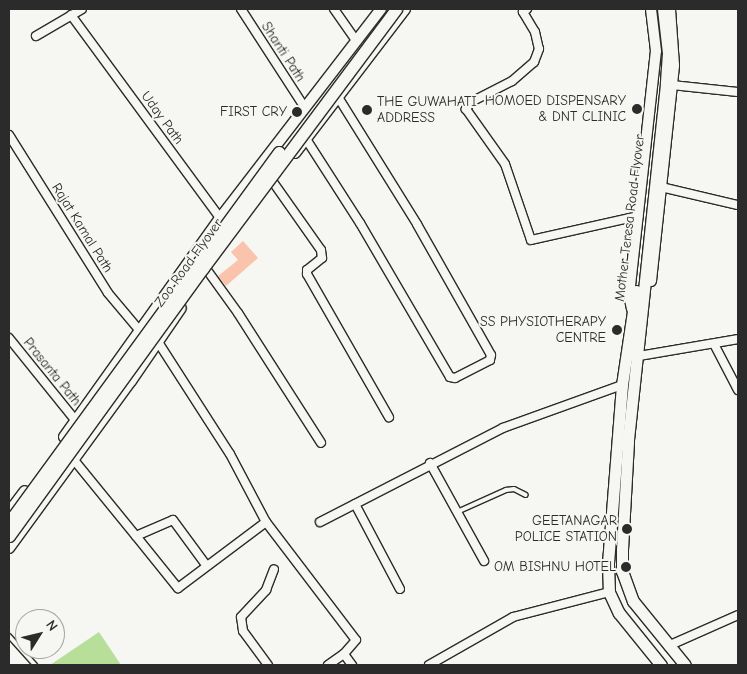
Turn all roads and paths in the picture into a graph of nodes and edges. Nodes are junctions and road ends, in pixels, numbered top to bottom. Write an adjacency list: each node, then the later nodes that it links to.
1 (82, 9): 13 (street)
2 (241, 9): 19 (street, Shanti Path)
3 (334, 9): 15 (street)
4 (381, 9): 15 (street)
5 (387, 9): 49 (main road, Zoo Road Flyover, bridge)
6 (396, 9): 53 (main road, Zoo Road Flyover, bridge)
7 (405, 9): 18 (street)
8 (527, 9): 25 (street)
9 (650, 9): 25 (street)
10 (658, 9): 29 (main road, Mother Teresa Road Flyover)
11 (663, 9): 29 (main road, Mother Teresa Road Flyover)
12 (670, 9): 16 (street)
13 (71, 15): 14 (street); 26 (street, Uday Path)
14 (36, 36)
15 (356, 41): 19 (street)
16 (672, 85): 17 (street); 23 (street)
17 (738, 92)
18 (338, 97): 21 (street); 21 (street)
19 (305, 108): 26 (street)
20 (9, 135): 31 (street, Rajat Kamal Path)
21 (306, 139): 22 (street)
22 (273, 182): 27 (street); 40 (street)
23 (661, 187): 24 (street); 30 (street)
24 (738, 205)
25 (638, 216): 30 (street)
26 (220, 218): 27 (street, Uday Path); 31 (street)
27 (232, 236): 28 (street)
28 (207, 270): 34 (street); 42 (street)
29 (640, 285): 30 (main road, Mother Teresa Road Flyover)
30 (638, 312): 36 (main road); 37 (main road)
31 (140, 331): 41 (street)
32 (9, 338): 41 (street, Prasanta Path)
33 (738, 339): 35 (street)
34 (158, 342): 43 (street); 50 (street)
35 (714, 344): 36 (street); 39 (street)
36 (639, 355): 37 (street); 63 (main road)
37 (626, 359): 38 (main road)
38 (622, 385): 44 (street); 60 (main road)
39 (738, 390)
40 (389, 417)
41 (76, 421): 47 (street)
42 (321, 443)
43 (74, 460): 52 (street); 54 (street)
44 (430, 463): 46 (street); 48 (street)
45 (526, 494): 48 (lane)
46 (355, 504): 51 (street); 59 (street)
47 (9, 512)
48 (457, 512): 56 (street)
49 (9, 520): 52 (street)
50 (266, 522): 57 (street); 64 (street)
51 (320, 522)
52 (22, 530): 55 (street)
53 (9, 536)
54 (136, 536): 57 (street); 57 (street)
55 (9, 548)
56 (484, 561)
57 (206, 565)
58 (274, 569): 66 (street)
59 (400, 589)
60 (609, 592): 69 (street); 70 (main road)
61 (738, 615): 63 (street)
62 (9, 636): 65 (lane)
63 (668, 646): 71 (main road)
64 (344, 654): 67 (street); 68 (street)
65 (35, 665)
66 (268, 665)
67 (328, 665)
68 (352, 665)
69 (428, 665)
70 (660, 665)
71 (685, 665)

